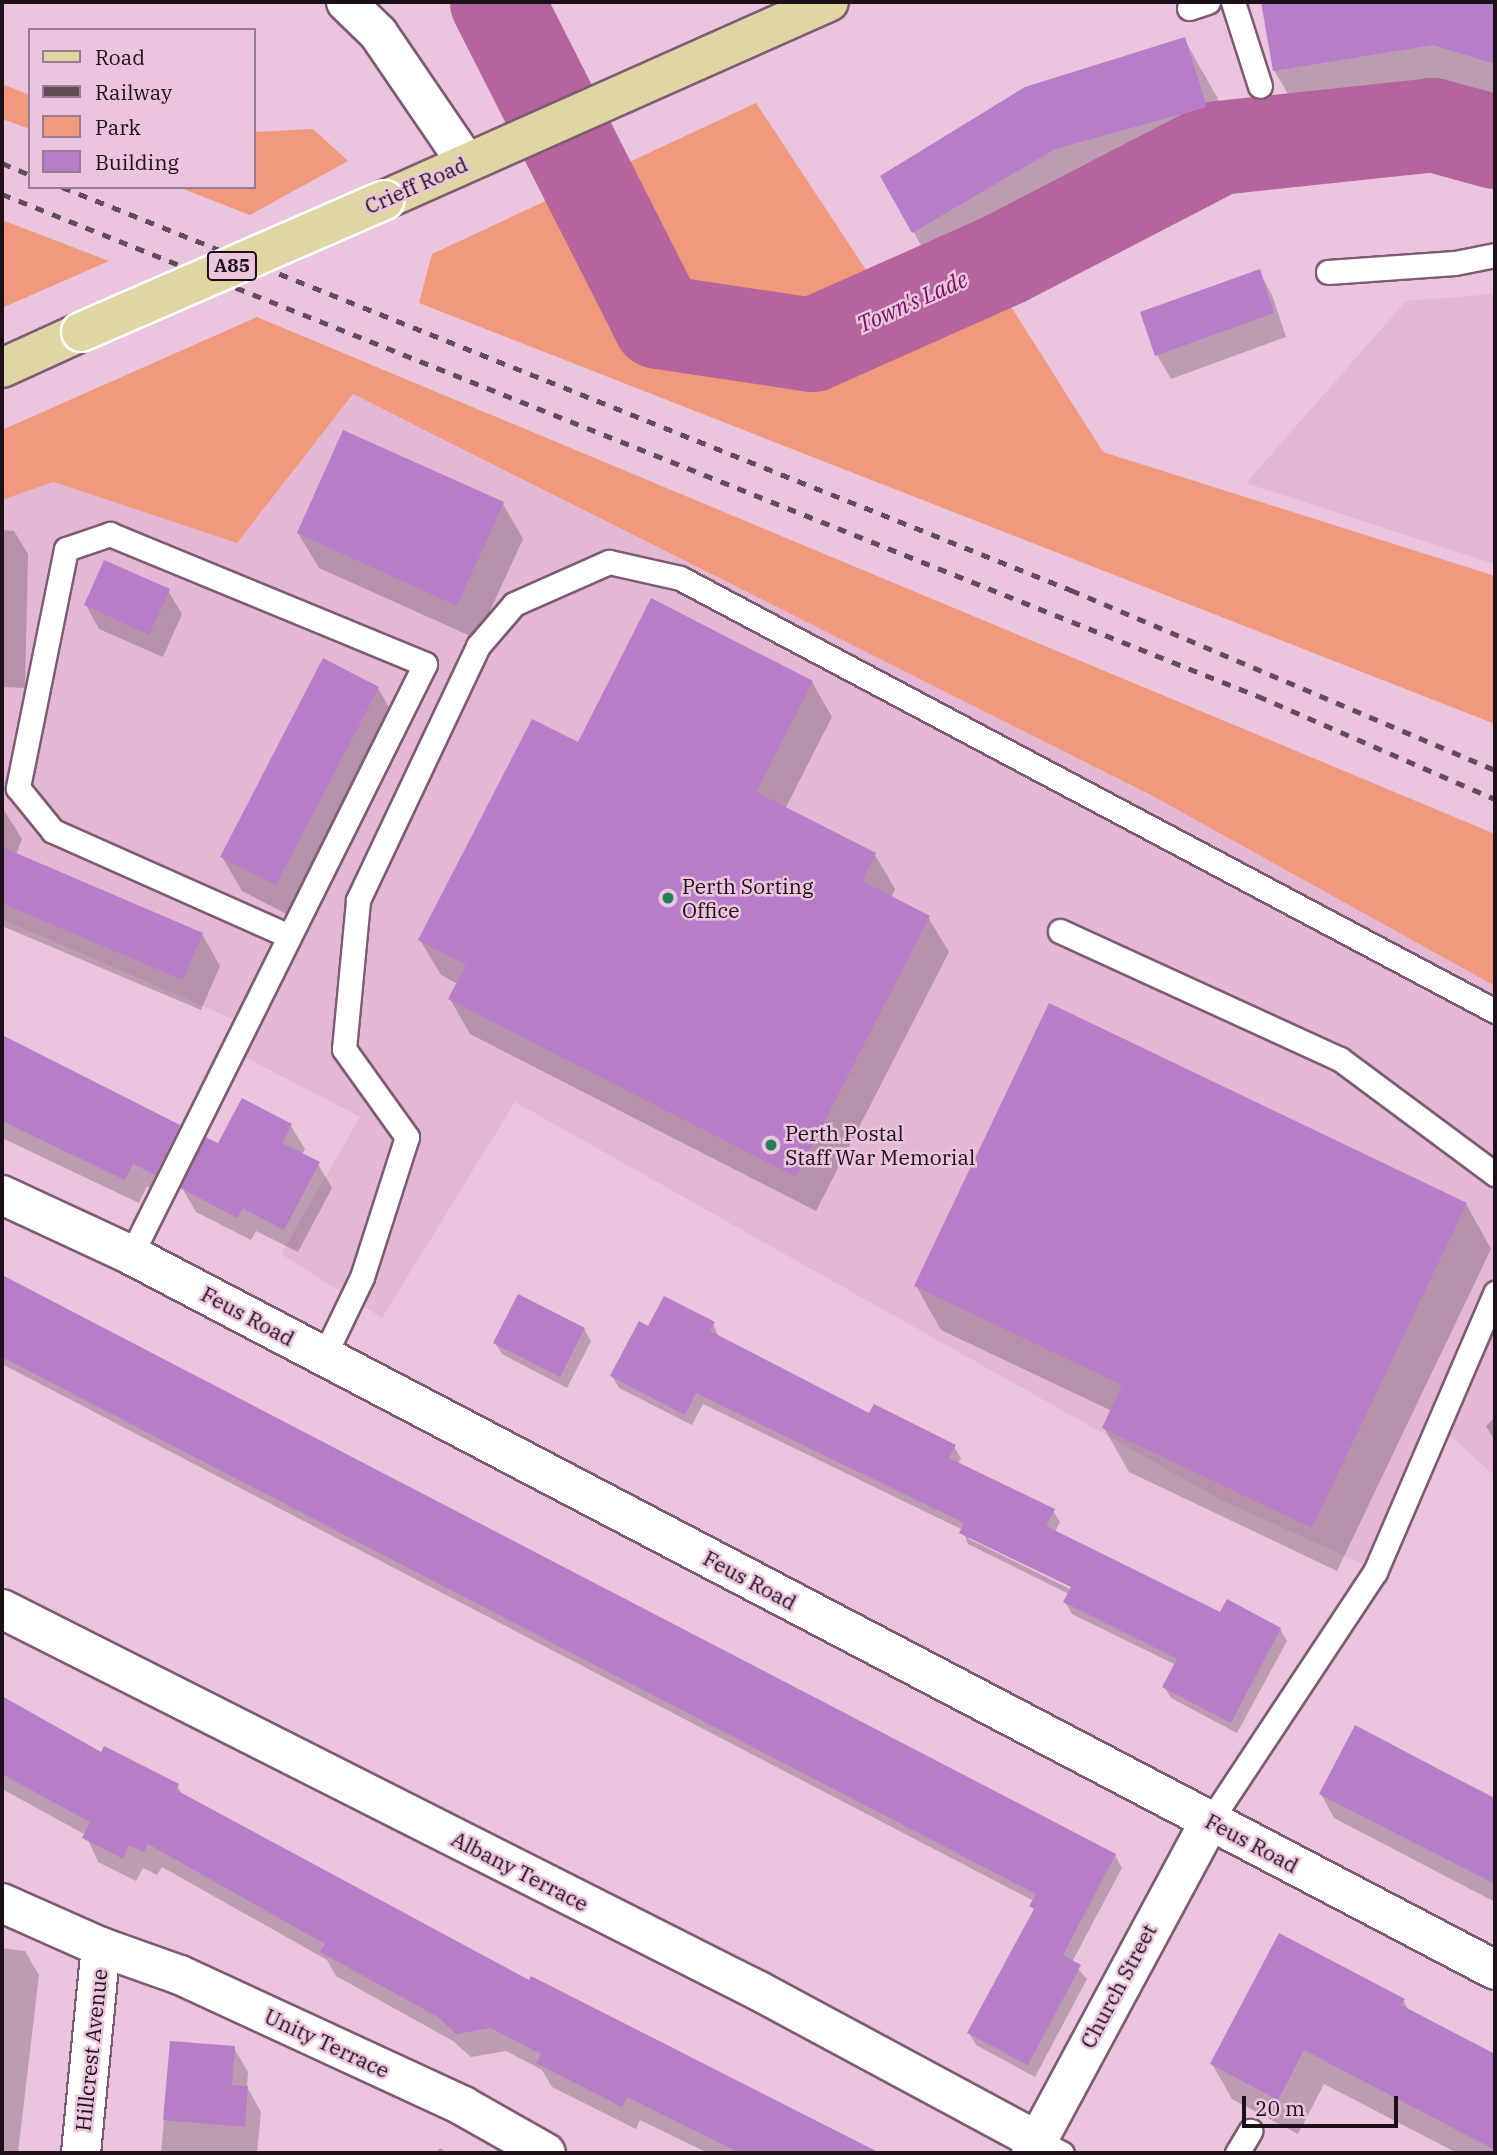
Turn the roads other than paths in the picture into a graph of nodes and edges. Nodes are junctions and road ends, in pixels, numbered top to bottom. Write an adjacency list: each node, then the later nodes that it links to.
1 (346, 2): 5 (street)
2 (829, 2): 5 (main road, Crieff Road / A85)
3 (1233, 2): 4 (lane)
4 (1260, 86)
5 (467, 162): 8 (main road, Crieff Road / A85, bridge)
6 (1495, 255): 7 (lane)
7 (1328, 271)
8 (2, 368)
9 (1060, 931): 12 (lane)
10 (289, 936): 10 (lane); 14 (lane)
11 (1495, 1011): 16 (lane)
12 (1495, 1174)
13 (2, 1195): 14 (street, Feus Road)
14 (131, 1255): 16 (street, Feus Road)
15 (1495, 1293): 18 (lane)
16 (324, 1356): 18 (street, Feus Road)
17 (2, 1609): 23 (street, Albany Terrace)
18 (1210, 1821): 21 (street, Feus Road); 23 (street, Church Street)
19 (2, 1903): 20 (street, Unity Terrace)
20 (101, 1947): 24 (street, Hillcrest Avenue); 25 (street, Unity Terrace)
21 (1495, 1970)
22 (1250, 2131): 26 (lane)
23 (1043, 2149)
24 (81, 2153)
25 (546, 2153)
26 (1237, 2153)

